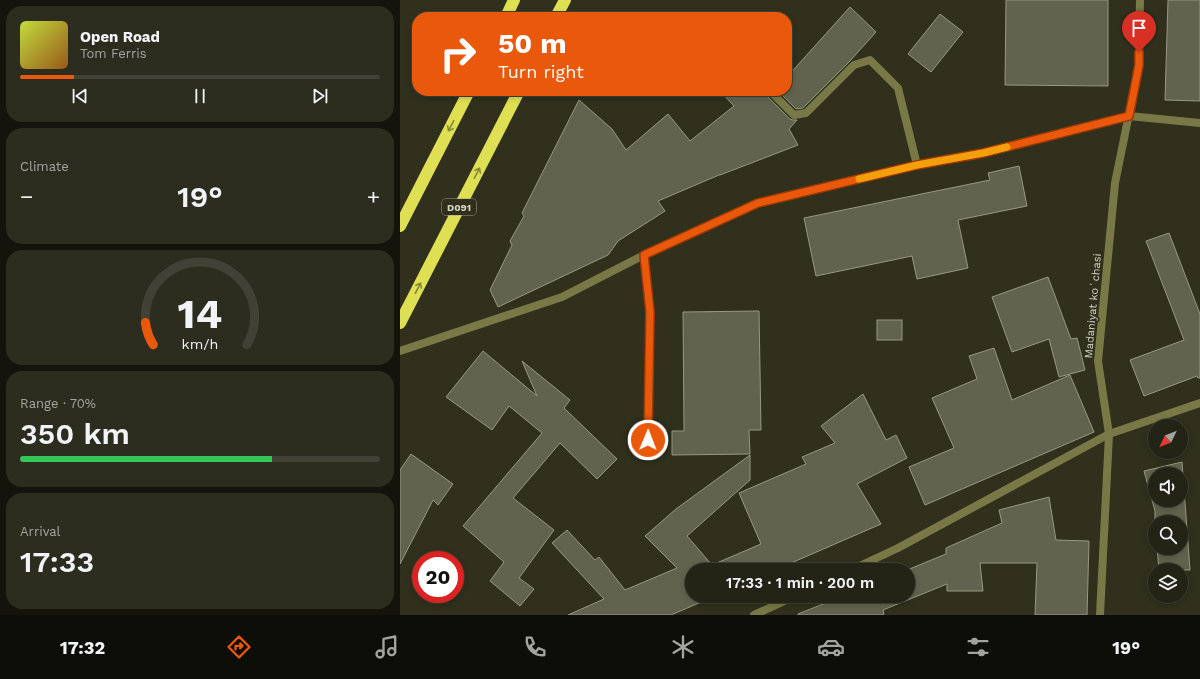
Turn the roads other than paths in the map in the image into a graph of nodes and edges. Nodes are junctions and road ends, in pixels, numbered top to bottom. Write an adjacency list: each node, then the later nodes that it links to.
1 (514, 0): 4 (highway)
2 (565, 0): 5 (highway)
3 (1140, 0): 9 (street, Madaniyat koʻchasi)
4 (508, 12)
5 (559, 12)
6 (466, 96): 12 (highway, one-way to 12)
7 (516, 96): 14 (highway, D091, one-way to 7)
8 (775, 96): 11 (street)
9 (1129, 116): 10 (street); 11 (street); 17 (street, Madaniyat koʻchasi)
10 (1200, 123)
11 (917, 165): 13 (street)
12 (400, 226)
13 (644, 255): 15 (street); 18 (street)
14 (400, 323)
15 (400, 351)
16 (1200, 403): 17 (street)
17 (1109, 434): 19 (street); 23 (street, Madaniyat koʻchasi)
18 (648, 440)
19 (866, 563)
20 (784, 603): 21 (street)
21 (772, 611): 22 (street)
22 (754, 615)
23 (1100, 615)

